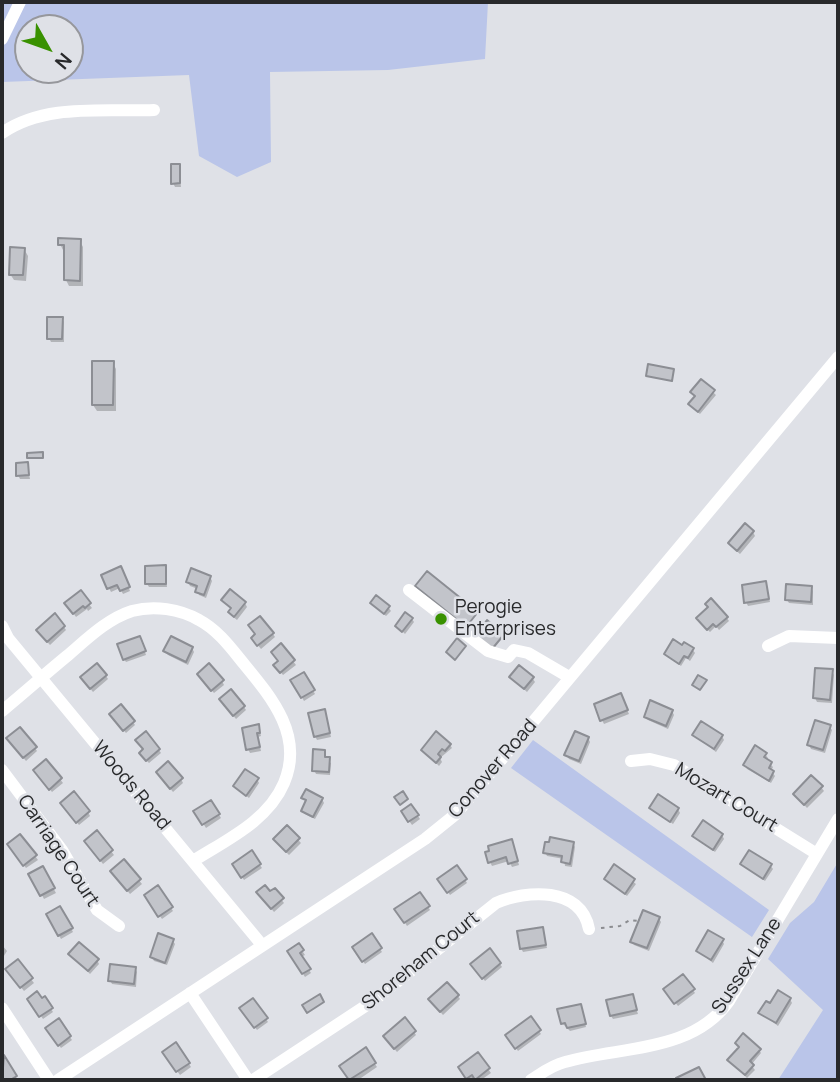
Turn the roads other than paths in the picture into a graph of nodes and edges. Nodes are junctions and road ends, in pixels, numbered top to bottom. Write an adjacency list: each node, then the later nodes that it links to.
1 (20, 2): 2 (street)
2 (2, 39)
3 (154, 110): 4 (street)
4 (2, 133)
5 (838, 357): 10 (street, Conover Road)
6 (409, 590): 10 (street)
7 (2, 626): 11 (street, Woods Road)
8 (838, 638): 9 (street)
9 (768, 646)
10 (569, 677): 20 (street, Conover Road)
11 (41, 678): 12 (street); 17 (street, Woods Road); 17 (street)
12 (2, 711)
13 (631, 761): 16 (street, Mozart Court)
14 (2, 770): 18 (street, Carriage Court)
15 (838, 819): 16 (street, Sussex Lane)
16 (817, 854): 26 (street, Sussex Lane)
17 (193, 861): 20 (street, Woods Road)
18 (119, 926)
19 (589, 929): 25 (street, Shoreham Court)
20 (262, 944): 21 (street, Conover Road)
21 (190, 993): 24 (street, Conover Road); 25 (street)
22 (2, 1008): 23 (street)
23 (49, 1080)
24 (58, 1080)
25 (250, 1080)
26 (531, 1080)

